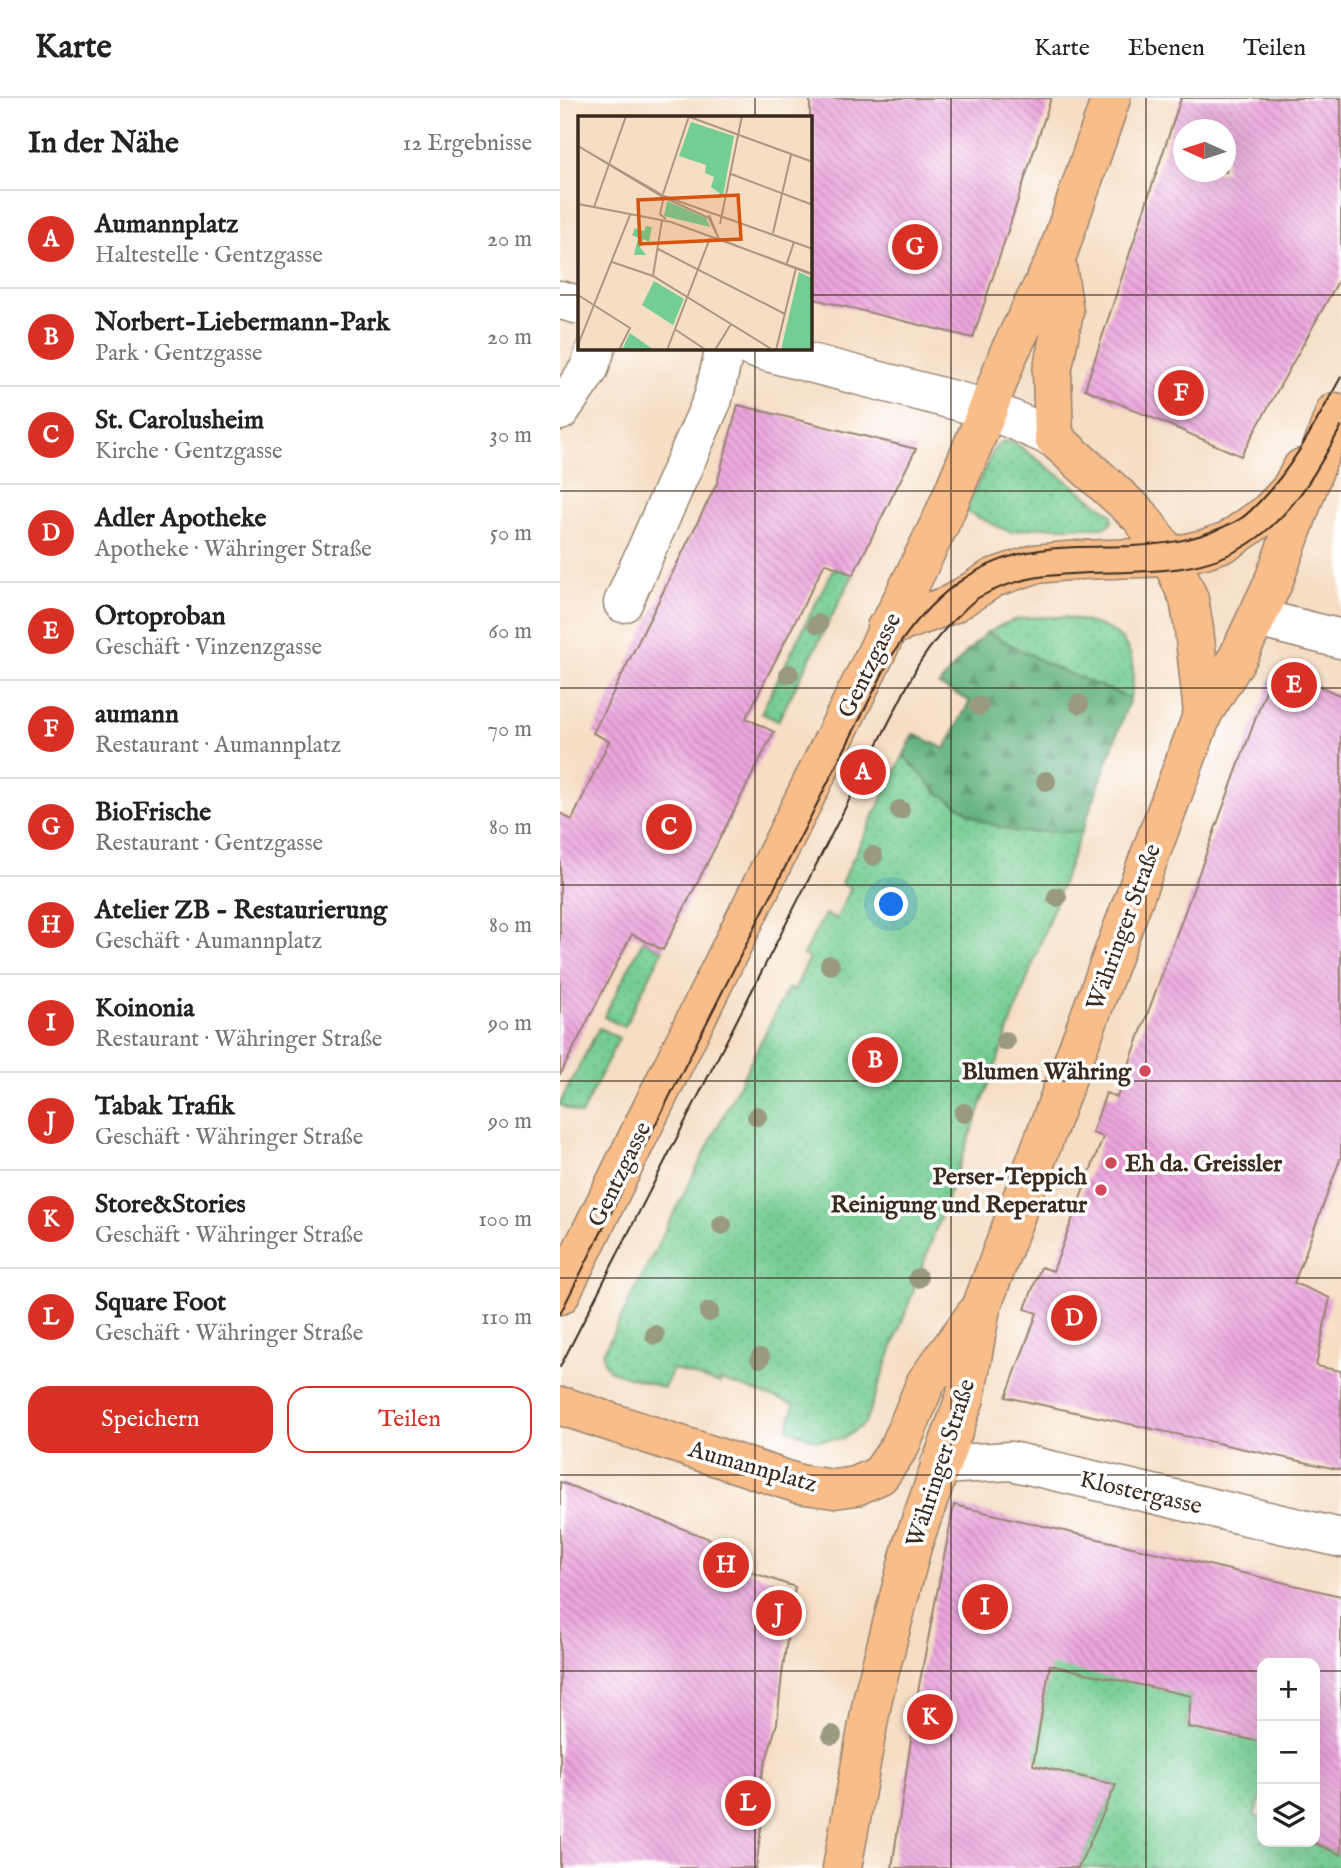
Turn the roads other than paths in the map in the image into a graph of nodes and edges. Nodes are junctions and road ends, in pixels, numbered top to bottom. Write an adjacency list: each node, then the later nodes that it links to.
1 (1111, 98): 2 (main road, Gentzgasse)
2 (1056, 259): 9 (main road, Gentzgasse); 11 (main road)
3 (560, 300): 4 (street)
4 (578, 304)
5 (595, 350): 10 (street)
6 (725, 350): 13 (street)
7 (760, 350): 9 (street)
8 (1338, 406): 12 (main road, Währinger Straße); 14 (main road, Währinger Straße)
9 (988, 409): 11 (street); 15 (main road, Gentzgasse)
10 (560, 411)
11 (1054, 439): 12 (main road)
12 (1170, 557): 15 (main road); 17 (main road, Währinger Straße)
13 (623, 603)
14 (1257, 618): 16 (street); 17 (main road, Währinger Straße)
15 (887, 628): 18 (main road, Gentzgasse)
16 (1341, 639)
17 (1203, 713): 19 (main road, Währinger Straße)
18 (560, 1295)
19 (981, 1308): 20 (main road, Aumannplatz); 21 (main road, Währinger Straße)
20 (560, 1407)
21 (940, 1465): 22 (street, Klostergasse); 23 (main road, Währinger Straße)
22 (1341, 1538)
23 (842, 1868)

